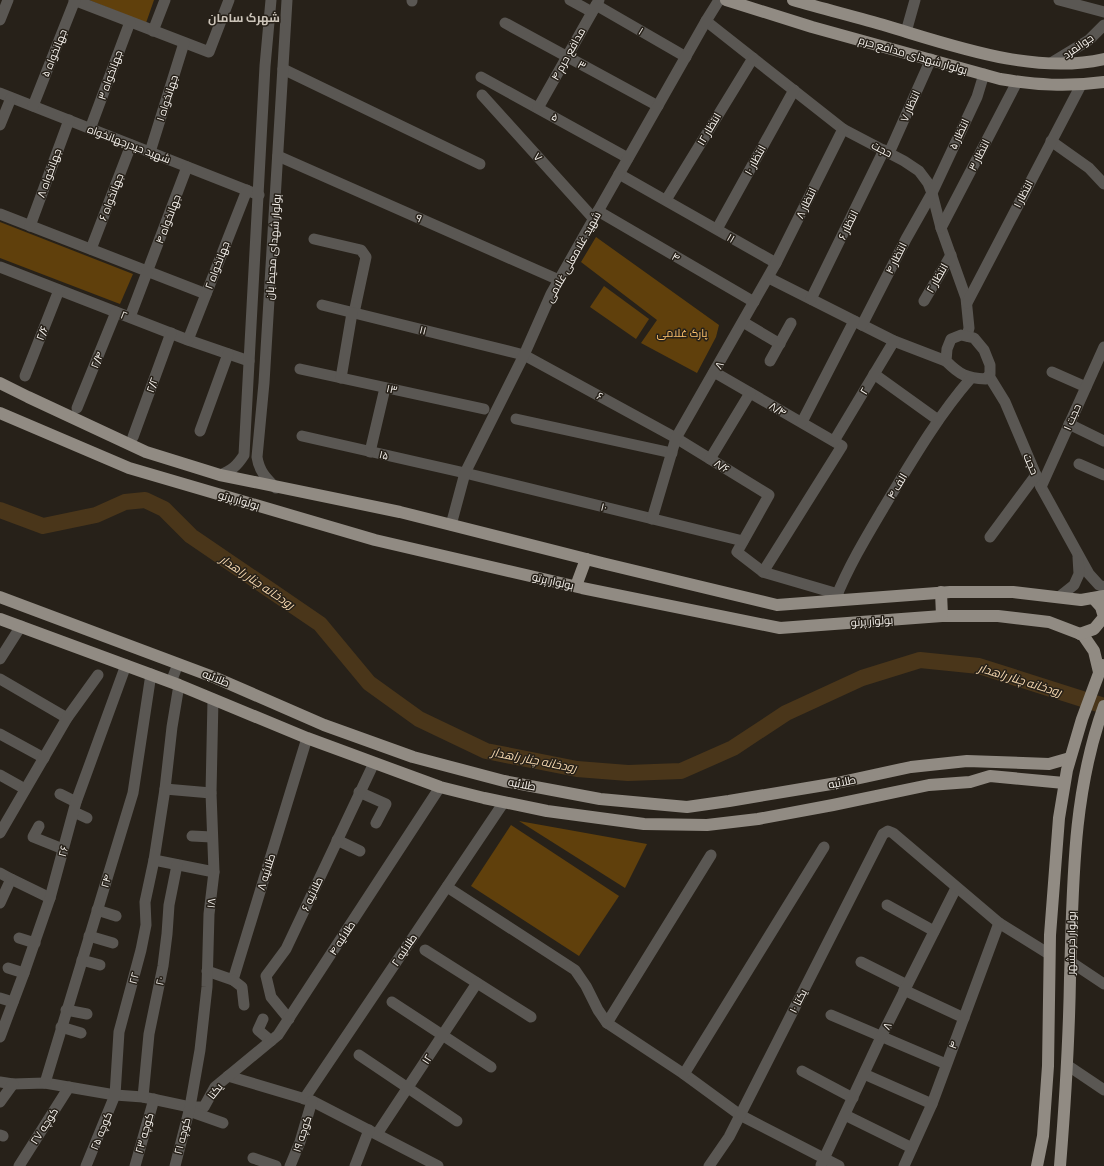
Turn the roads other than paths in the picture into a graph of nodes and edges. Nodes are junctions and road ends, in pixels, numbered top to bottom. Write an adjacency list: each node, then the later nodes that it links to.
1 (8, 0): 16 (street)
2 (75, 0): 18 (street); 41 (street, جهانخواه ۵)
3 (165, 0): 22 (street)
4 (229, 0): 24 (street)
5 (271, 0): 31 (street, بولوار شهدای محیط بان)
6 (287, 0): 32 (street, بولوار شهدای محیط بان)
7 (570, 0): 13 (street, ۱)
8 (719, 0): 17 (street, شهید غلامعلی غلامی)
9 (726, 0): 21 (main road, بولوار شهدای مدافع حرم)
10 (793, 0): 14 (main road, بولوار شهدای مدافع حرم)
11 (915, 0): 23 (street)
12 (1059, 0): 15 (street)
13 (596, 6): 25 (street, مدافع حرم ۴); 26 (street, ۱)
14 (818, 7): 21 (main road); 23 (main road, بولوار شهدای مدافع حرم)
15 (1104, 12)
16 (0, 20)
17 (706, 21): 26 (street, شهید غلامعلی غلامی); 27 (street, حجت)
18 (130, 22): 22 (street); 46 (street, جهانخواه ۳)
19 (505, 23): 25 (street, ۳)
20 (1104, 25): 30 (street, جوانمرد)
21 (812, 27): 29 (main road, بولوار شهدای مدافع حرم)
22 (153, 31): 24 (street)
23 (906, 32): 30 (main road, بولوار شهدای مدافع حرم)
24 (184, 43): 50 (street, جهانخواه ۱)
25 (567, 57): 42 (street, ۳); 43 (street, مدافع حرم ۴)
26 (686, 57): 42 (street, شهید غلامعلی غلامی)
27 (753, 58): 38 (street, حجت); 61 (street, انتظار ۱۲)
28 (1104, 59): 30 (main road, بولوار شهدای مدافع حرم)
29 (931, 60): 33 (main road, بولوار شهدای مدافع حرم); 51 (street, انتظار ۷)
30 (1051, 63)
31 (265, 66): 32 (street); 60 (street, بولوار شهدای محیط بان)
32 (283, 68): 52 (street, بولوار شهدای محیط بان); 54 (street)
33 (984, 74): 35 (main road, بولوار شهدای مدافع حرم); 59 (street, انتظار ۵)
34 (481, 77): 43 (street, ۵)
35 (1017, 82): 37 (main road, بولوار شهدای مدافع حرم); 65 (street, انتظار ۳)
36 (1104, 82): 37 (main road, بولوار شهدای مدافع حرم)
37 (1081, 85): 48 (street, انتظار ۱)
38 (794, 90): 47 (street, حجت); 66 (street, انتظار ۱۰)
39 (5, 95): 41 (street, شهید حیدرجهانخواه); 45 (street)
40 (482, 95): 63 (street, ۷)
41 (33, 106): 44 (street, شهید حیدرجهانخواه)
42 (658, 106): 53 (street, شهید غلامعلی غلامی)
43 (538, 108): 53 (street, ۵)
44 (69, 120): 46 (street, شهید حیدرجهانخواه); 64 (street, جهانخواه ۸)
45 (0, 125)
46 (90, 129): 49 (street, شهید حیدرجهانخواه)
47 (843, 129): 51 (street, حجت); 70 (street, انتظار ۸)
48 (1051, 141): 57 (street); 80 (street, انتظار ۱)
49 (131, 145): 50 (street, شهید حیدرجهانخواه); 68 (street, جهانخواه ۶)
50 (150, 152): 55 (street, شهید حیدرجهانخواه)
51 (886, 152): 59 (street, حجت); 77 (street, انتظار ۶)
52 (278, 156): 74 (street, ۹); 128 (street, بولوار شهدای محیط بان)
53 (628, 158): 56 (street, شهید غلامعلی غلامی)
54 (480, 164)
55 (188, 167): 58 (street, شهید حیدرجهانخواه); 72 (street, جهانخواه ۴)
56 (619, 174): 61 (street); 63 (street, شهید غلامعلی غلامی)
57 (1104, 184)
58 (247, 190): 60 (street, شهید حیدرجهانخواه); 76 (street, جهانخواه ۲)
59 (932, 193): 65 (street, حجت); 87 (street, انتظار ۴)
60 (259, 195): 96 (street, بولوار شهدای محیط بان)
61 (666, 200): 66 (street, ۱۱)
62 (0, 214): 64 (street)
63 (596, 215): 74 (street, شهید غلامعلی غلامی); 79 (street, ۴)
64 (30, 226): 68 (street)
65 (941, 228): 69 (street, حجت)
66 (717, 229): 70 (street, ۱۱)
67 (314, 239): 83 (street)
68 (91, 249): 72 (street)
69 (951, 255): 78 (street, انتظار ۲); 80 (street, حجت)
70 (776, 263): 73 (street, انتظار ۸)
71 (0, 267): 75 (street, ۲)
72 (148, 272): 76 (street); 84 (street, جهانخواه ۴)
73 (768, 278): 77 (street); 79 (street, ۸)
74 (559, 280): 95 (street, شهید غلامعلی غلامی)
75 (58, 290): 82 (street, ۲); 103 (street, ۲/۶)
76 (206, 294): 90 (street, جهانخواه ۲)
77 (811, 299): 87 (street)
78 (924, 301)
79 (754, 302): 85 (street, ۸)
80 (967, 303): 89 (street, حجت)
81 (322, 305): 83 (street, ۱۱)
82 (116, 312): 84 (street, ۲); 111 (street, ۲/۴)
83 (353, 313): 95 (street, ۱۱); 105 (street)
84 (130, 317): 88 (street, ۲)
85 (743, 322): 92 (street); 100 (street, ۸)
86 (791, 323): 92 (street)
87 (858, 323): 91 (street); 116 (street)
88 (171, 333): 90 (street, ۲); 120 (street, ۲/۲)
89 (967, 336): 98 (street); 104 (street)
90 (188, 340): 94 (street, ۲)
91 (894, 341): 98 (street); 102 (street, ۲)
92 (780, 344): 97 (street)
93 (1104, 347): 108 (street, حجت ۱)
94 (228, 354): 96 (street, ۲); 118 (street)
95 (524, 355): 121 (street, ۶); 130 (street, شهید غلامعلی غلامی)
96 (249, 361): 126 (street, بولوار شهدای محیط بان)
97 (770, 361)
98 (946, 361): 106 (street)
99 (300, 369): 105 (street, ۱۳)
100 (714, 372): 110 (street, ۸/۴); 121 (street, ۸)
101 (1052, 372): 108 (street)
102 (874, 374): 115 (street); 123 (street, ۲)
103 (25, 376)
104 (988, 376): 106 (street); 132 (street, حجت)
105 (341, 378): 109 (street, ۱۳)
106 (971, 378): 115 (street, ۴ الف)
107 (0, 383): 131 (main road, بولوار پرتو)
108 (1086, 386): 117 (street, حجت ۱)
109 (385, 388): 112 (street, ۱۳); 124 (street)
110 (750, 393): 116 (street, ۸/۴); 127 (street)
111 (77, 408)
112 (484, 409)
113 (0, 414): 143 (main road, بولوار پرتو)
114 (516, 419): 125 (street)
115 (938, 420): 147 (street, ۴ الف)
116 (802, 422): 123 (street, ۸/۴)
117 (1069, 424): 122 (street); 134 (street, حجت ۱)
118 (200, 432)
119 (302, 436): 124 (street, ۱۵)
120 (133, 437)
121 (676, 438): 125 (street, ۸); 127 (street, ۸/۶)
122 (1104, 441)
123 (838, 443): 142 (street, ۲)
124 (370, 452): 130 (street, ۱۵)
125 (672, 453): 136 (street, ۸)
126 (242, 458): 128 (street); 131 (street)
127 (710, 459): 139 (street, ۸/۶)
128 (257, 460): 135 (street, بولوار شهدای محیط بان)
129 (1079, 464): 133 (street)
130 (465, 473): 136 (street, ۱۰); 137 (street, شهید غلامعلی غلامی)
131 (220, 475): 135 (main road, بولوار پرتو)
132 (1036, 475): 134 (street, حجت); 138 (street)
133 (1104, 475)
134 (1041, 487): 140 (street, حجت)
135 (276, 488): 137 (main road, بولوار پرتو)
136 (652, 519): 139 (street, ۱۰)
137 (451, 525): 141 (main road, بولوار پرتو)
138 (990, 537)
139 (743, 541): 142 (street)
140 (1077, 550): 144 (street, حجت); 148 (street)
141 (586, 559): 143 (main road); 147 (main road, بولوار پرتو)
142 (763, 572): 147 (street)
143 (576, 586): 150 (main road, بولوار پرتو)
144 (1104, 588)
145 (941, 592): 147 (main road, بولوار پرتو); 148 (main road, بولوار پرتو); 150 (main road)
146 (0, 597): 156 (main road, طلائیه)
147 (836, 597)
148 (1059, 597): 149 (main road, بولوار پرتو)
149 (1098, 597): 153 (main road)
150 (942, 616): 153 (main road, بولوار پرتو)
151 (1, 621): 152 (main road, طلائیه)
152 (21, 626): 154 (street); 157 (main road, طلائیه)
153 (1080, 634): 158 (main road, بولوار پرتو)
154 (0, 659)
155 (1104, 659): 158 (main road)
156 (178, 664): 162 (street, ۲۲); 169 (main road, طلائیه)
157 (126, 665): 160 (main road, طلائیه); 180 (street, ۲۶)
158 (1099, 672): 169 (main road)
159 (98, 674): 165 (street)
160 (151, 674): 162 (main road, طلائیه); 202 (street, ۲۴)
161 (0, 679): 165 (street)
162 (175, 683): 163 (main road, طلائیه); 175 (street, ۲۲)
163 (213, 699): 167 (main road, طلائیه); 177 (street, ۱۸)
164 (1104, 706): 214 (main road, بولوار خرمشهر)
165 (67, 718): 168 (street)
166 (0, 734): 168 (street)
167 (307, 738): 170 (main road, طلائیه); 219 (street, طلائیه ۸)
168 (44, 758): 174 (street)
169 (1070, 758): 172 (main road)
170 (374, 763): 173 (main road, طلائیه); 176 (street, طلائیه ۶)
171 (0, 775): 174 (street)
172 (1064, 782): 179 (main road, طلائیه); 211 (main road)
173 (440, 787): 179 (main road, طلائیه); 233 (street, طلائیه ۴)
174 (25, 789): 184 (street)
175 (165, 789): 177 (street); 192 (street, ۲۲)
176 (359, 792): 182 (street); 187 (street, طلائیه ۶)
177 (211, 793): 186 (street, ۱۸)
178 (60, 794): 180 (street)
179 (504, 802): 197 (street, طلائیه ۲)
180 (75, 807): 181 (street); 189 (street, ۲۶)
181 (87, 818)
182 (376, 823)
183 (39, 826): 189 (street)
184 (0, 833)
185 (192, 836): 186 (street)
186 (212, 837): 194 (street, ۱۸)
187 (337, 840): 190 (street); 233 (street, طلائیه ۶)
188 (824, 848): 246 (street)
189 (63, 849): 199 (street, ۲۶)
190 (360, 851)
191 (710, 855): 234 (street)
192 (154, 860): 193 (street); 255 (street, ۲۲)
193 (177, 865): 194 (street); 256 (street, ۲۰)
194 (214, 872): 217 (street, ۱۸)
195 (0, 873): 196 (street)
196 (11, 880): 199 (street); 200 (street)
197 (447, 887): 234 (street); 258 (street, طلائیه ۲)
198 (956, 888): 204 (street); 205 (street, ۸); 262 (street, ۱۰ یکتا)
199 (50, 898): 208 (street, ۲۶)
200 (0, 904)
201 (887, 905): 205 (street)
202 (97, 910): 203 (street); 206 (street, ۲۴)
203 (116, 916)
204 (999, 923): 211 (street); 231 (street, ۴)
205 (934, 931): 222 (street, ۸)
206 (89, 936): 209 (street); 212 (street, ۲۴)
207 (19, 938): 208 (street)
208 (34, 943): 218 (street, ۲۶)
209 (113, 943)
210 (425, 950): 220 (street)
211 (1049, 954): 282 (main road)
212 (82, 960): 215 (street); 227 (street, ۲۴)
213 (861, 962): 222 (street)
214 (1071, 962): 221 (street); 243 (main road, بولوار خرمشهر)
215 (100, 965)
216 (8, 968): 218 (street)
217 (207, 971): 219 (street); 261 (street, ۱۸)
218 (24, 973): 224 (street, ۲۶)
219 (233, 980): 226 (street)
220 (477, 983): 230 (street); 238 (street, ۱۲)
221 (1104, 984)
222 (906, 988): 231 (street); 239 (street, ۸)
223 (0, 998): 224 (street)
224 (13, 1002): 236 (street, ۲۶)
225 (392, 1002): 238 (street)
226 (244, 1005)
227 (66, 1010): 228 (street); 235 (street, ۲۴)
228 (87, 1014)
229 (831, 1015): 239 (street)
230 (531, 1016)
231 (964, 1018): 242 (street, ۴)
232 (263, 1019): 240 (street)
233 (289, 1019): 240 (street, طلائیه ۴)
234 (607, 1023): 246 (street)
235 (61, 1027): 237 (street); 250 (street, ۲۴)
236 (1, 1031)
237 (81, 1033)
238 (442, 1035): 244 (street); 253 (street, ۱۲)
239 (881, 1037): 242 (street); 247 (street, ۸)
240 (271, 1041): 248 (street, طلائیه ۴)
241 (359, 1055): 253 (street)
242 (946, 1064): 260 (street, ۴)
243 (1067, 1065): 254 (street); 268 (main road, بولوار خرمشهر)
244 (491, 1068)
245 (802, 1071): 257 (street)
246 (684, 1074): 262 (street)
247 (864, 1074): 257 (street, ۸); 260 (street)
248 (228, 1076): 258 (street, یکتا); 261 (street, یکتا)
249 (0, 1082): 251 (street, یکتا)
250 (45, 1083): 251 (street, یکتا); 252 (street, یکتا)
251 (13, 1084): 259 (street)
252 (69, 1087): 255 (street, یکتا); 272 (street, کوچه ۲۷)
253 (408, 1088): 264 (street); 266 (street, ۱۲)
254 (1104, 1090)
255 (115, 1095): 256 (street, یکتا); 273 (street, کوچه ۲۵)
256 (148, 1098): 261 (street, یکتا); 274 (street, کوچه ۲۳)
257 (853, 1098): 263 (street, ۸)
258 (308, 1100): 266 (street, یکتا); 277 (street, کوچه ۱۹)
259 (0, 1102)
260 (932, 1104): 267 (street, ۴)
261 (189, 1109): 265 (street); 275 (street, کوچه ۲۱)
262 (740, 1115): 270 (street); 279 (street, ۱۰ یکتا)
263 (845, 1115): 267 (street); 270 (street, ۸)
264 (457, 1121)
265 (223, 1123)
266 (373, 1132): 271 (street, یکتا); 278 (street, ۱۲)
267 (912, 1148): 281 (street, ۴)
268 (1061, 1148): 283 (main road, بولوار خرمشهر); 284 (main road)
269 (252, 1158): 276 (street)
270 (823, 1163): 280 (street)
271 (434, 1165)
272 (19, 1166)
273 (86, 1166)
274 (135, 1166)
275 (175, 1166)
276 (276, 1166)
277 (290, 1166)
278 (355, 1166)
279 (709, 1166)
280 (839, 1166)
281 (904, 1166)
282 (1037, 1166)
283 (1060, 1166)
284 (1069, 1166)

